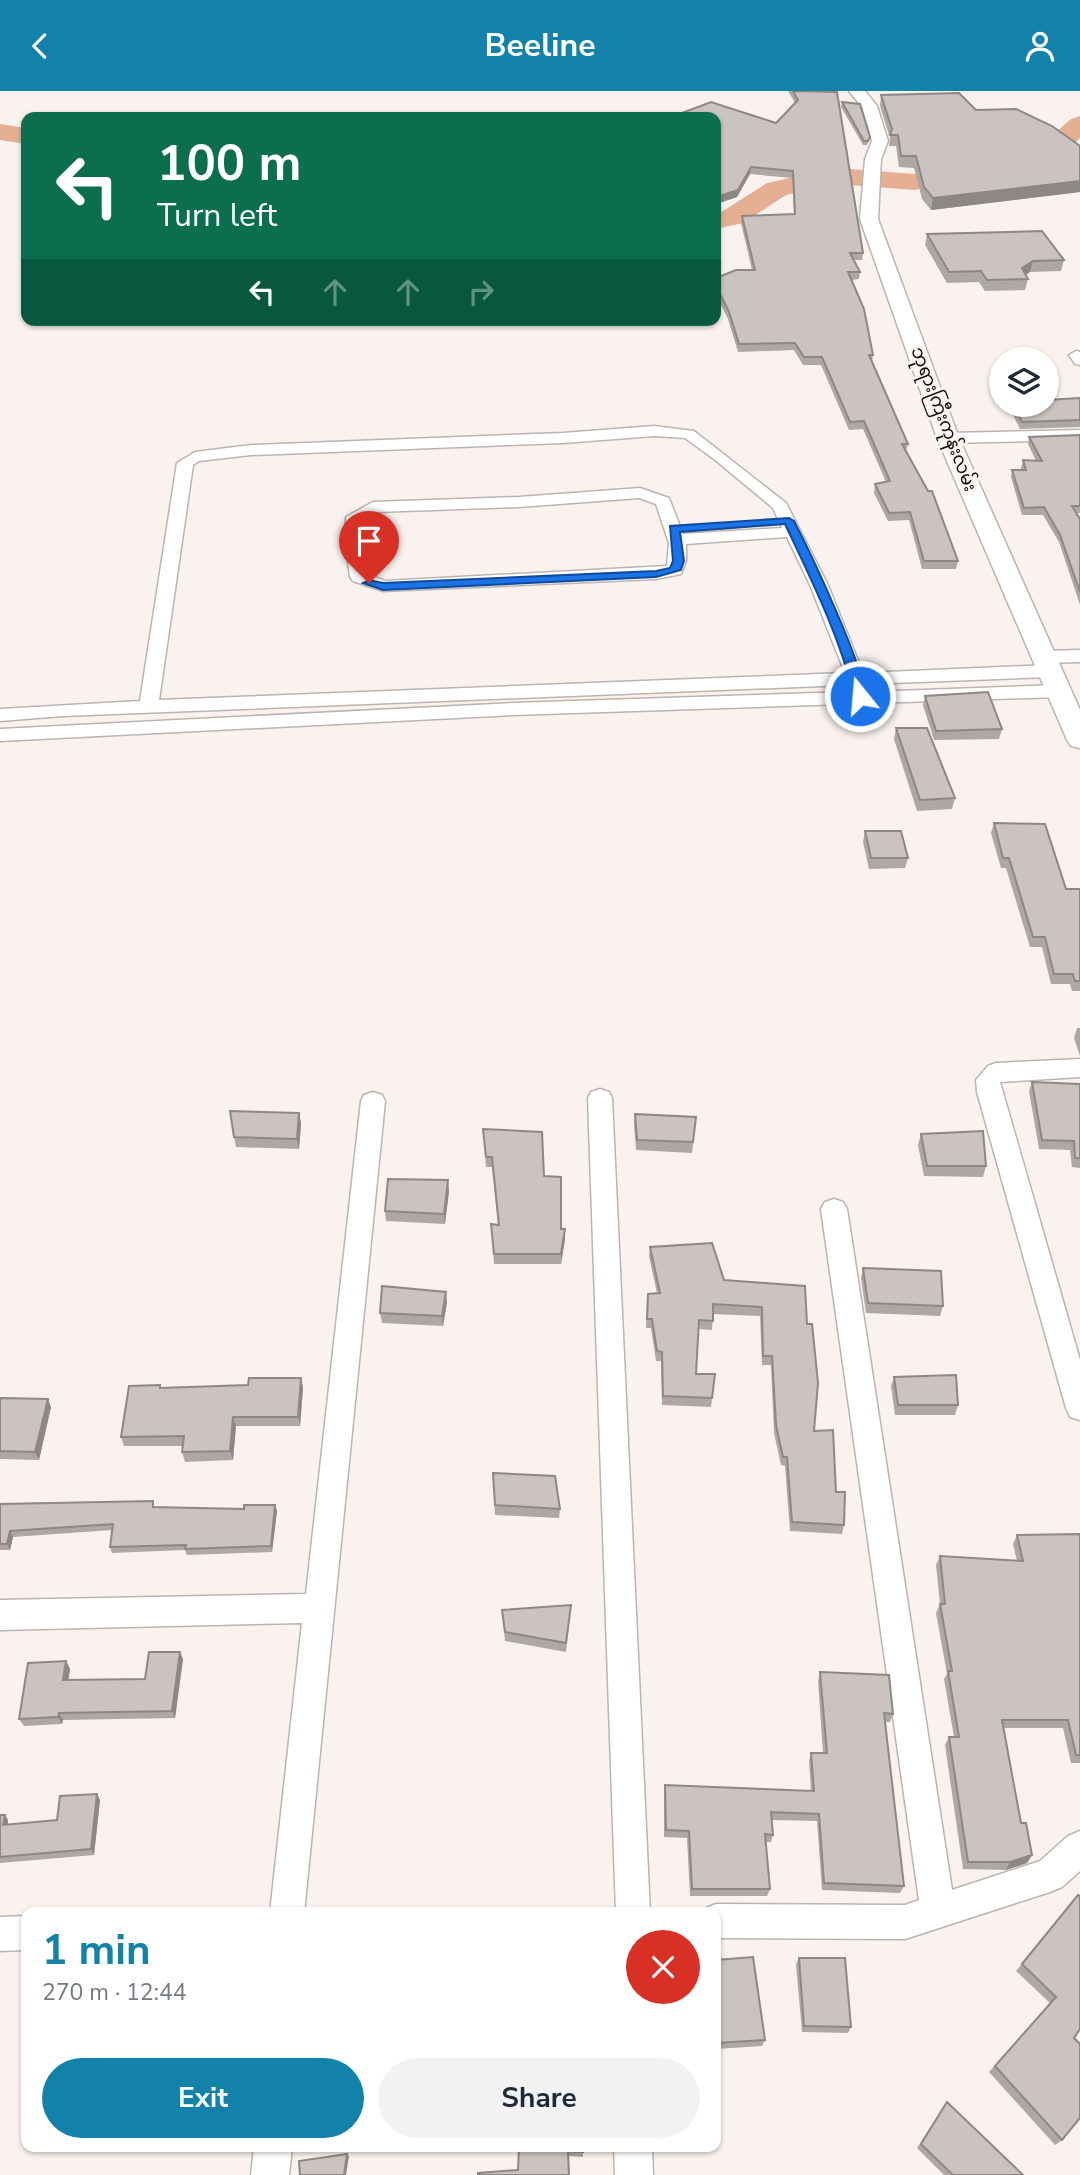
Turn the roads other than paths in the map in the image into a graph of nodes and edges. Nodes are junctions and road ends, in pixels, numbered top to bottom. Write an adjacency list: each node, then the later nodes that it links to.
1 (857, 91): 3 (street, ဘုရားကြီးကုန်းလမ်း)
2 (1080, 435): 3 (street)
3 (948, 438): 7 (street, ဘုရားကြီးကုန်းလမ်း)
4 (792, 526): 5 (street); 8 (street); 9 (street)
5 (676, 534): 5 (street)
6 (1080, 656): 7 (street)
7 (1050, 673): 8 (street); 13 (street, ဘုရားကြီးကုန်းလမ်း)
8 (858, 687): 10 (street)
9 (149, 707): 10 (street); 11 (street)
10 (314, 710): 12 (street)
11 (0, 715)
12 (0, 735)
13 (1080, 740)
14 (1080, 1068): 18 (street)
15 (600, 1098): 23 (street)
16 (373, 1101): 19 (street)
17 (834, 1209): 24 (street)
18 (1080, 1408)
19 (319, 1608): 20 (street); 22 (street)
20 (0, 1615)
21 (1080, 1847): 24 (street)
22 (288, 1907)
23 (633, 1907)
24 (938, 1911): 25 (street)
25 (721, 1921)
26 (21, 1933): 27 (street)
27 (0, 1934)
28 (272, 2152): 30 (street)
29 (634, 2152): 31 (street)
30 (270, 2175)
31 (634, 2175)

